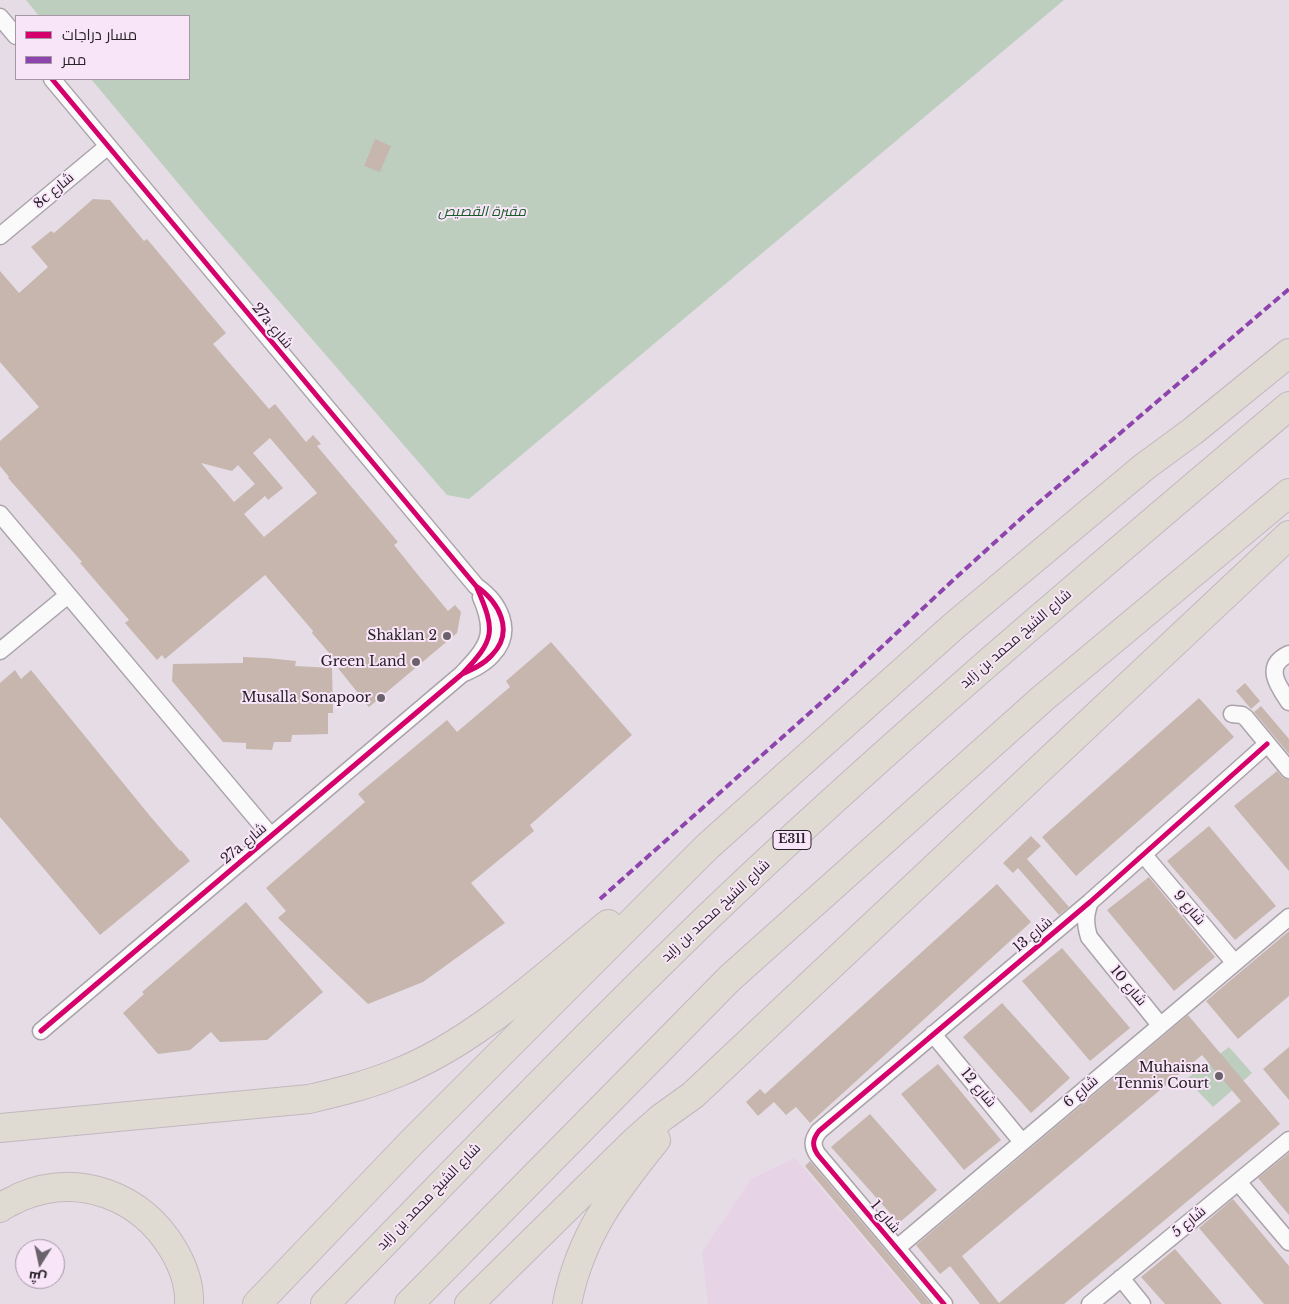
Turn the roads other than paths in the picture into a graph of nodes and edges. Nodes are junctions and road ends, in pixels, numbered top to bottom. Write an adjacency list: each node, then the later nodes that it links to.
1 (0, 17): 2 (street)
2 (15, 35)
3 (53, 80): 4 (street, 27a شارع)
4 (108, 146): 5 (street, 8c شارع); 20 (street, 27a شارع)
5 (0, 236)
6 (1289, 332): 9 (highway)
7 (1289, 353): 9 (highway)
8 (1289, 406): 43 (highway, شارع الشيخ محمد بن زايد / E311)
9 (1144, 467): 21 (highway)
10 (1289, 493): 44 (highway)
11 (0, 514): 13 (street)
12 (1289, 535): 31 (highway)
13 (68, 595): 14 (street); 20 (street)
14 (0, 651)
15 (1289, 654): 16 (street)
16 (1287, 697)
17 (1232, 714): 18 (street)
18 (1267, 744): 19 (street); 22 (street, شارع 13)
19 (1289, 770)
20 (271, 836): 29 (street, 27a شارع)
21 (708, 846): 32 (highway); 42 (highway)
22 (1143, 854): 23 (street, شارع 13); 27 (street, شارع 9)
23 (1090, 902): 25 (street, شارع 13); 26 (street, شارع 10)
24 (1289, 917): 27 (street, شارع 6)
25 (1054, 932): 26 (street, شارع 10); 30 (street, شارع 13)
26 (1095, 947): 28 (street, شارع 10)
27 (1234, 962): 28 (street, شارع 6)
28 (1160, 1025): 34 (street, شارع 6)
29 (41, 1031)
30 (934, 1034): 34 (street, شارع 12); 35 (street, شارع 13)
31 (693, 1095): 45 (highway); 46 (highway)
32 (0, 1128)
33 (1289, 1140): 36 (street, شارع 5)
34 (1022, 1142): 39 (street, شارع 6)
35 (813, 1143): 39 (street, شارع 1)
36 (1238, 1182): 38 (street); 40 (street, شارع 5)
37 (0, 1208): 41 (highway)
38 (1289, 1242)
39 (896, 1248): 47 (street, شارع 1)
40 (1121, 1278): 48 (street, شارع 5); 49 (street)
41 (189, 1304)
42 (257, 1304)
43 (325, 1304)
44 (409, 1304)
45 (469, 1304)
46 (567, 1304)
47 (944, 1304)
48 (1090, 1304)
49 (1142, 1304)

